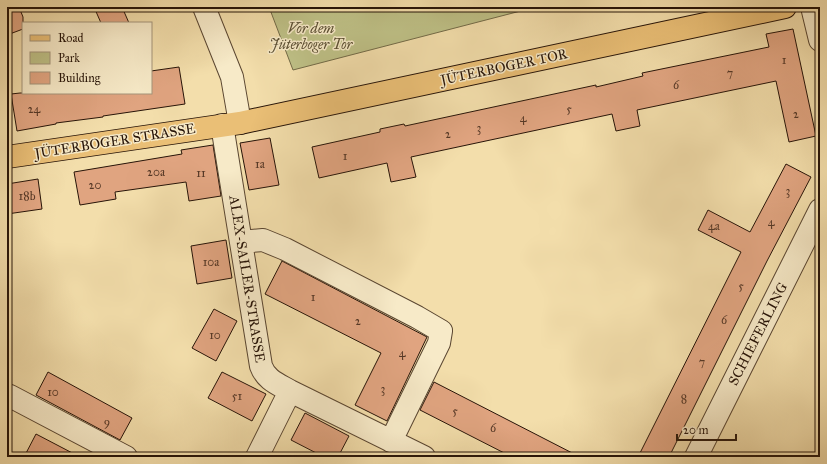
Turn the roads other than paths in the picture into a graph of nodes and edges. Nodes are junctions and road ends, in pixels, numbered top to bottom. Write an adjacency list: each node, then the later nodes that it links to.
1 (204, 7): 5 (street, ALEX-SAILER-STRASSE)
2 (785, 7): 5 (main road, JÜTERBOGER TOR)
3 (812, 7): 4 (street)
4 (820, 40)
5 (231, 124): 6 (main road, JÜTERBOGER STRASSE); 8 (street, ALEX-SAILER-STRASSE)
6 (7, 157)
7 (820, 210): 15 (street, SCHIEFERLING)
8 (241, 242): 9 (street, ALEX-SAILER-STRASSE); 11 (street)
9 (290, 391): 11 (street, ALEX-SAILER-STRASSE); 13 (street)
10 (10, 396): 12 (street)
11 (391, 441): 14 (street, ALEX-SAILER-STRASSE)
12 (126, 457)
13 (257, 457)
14 (424, 457)
15 (696, 457)

